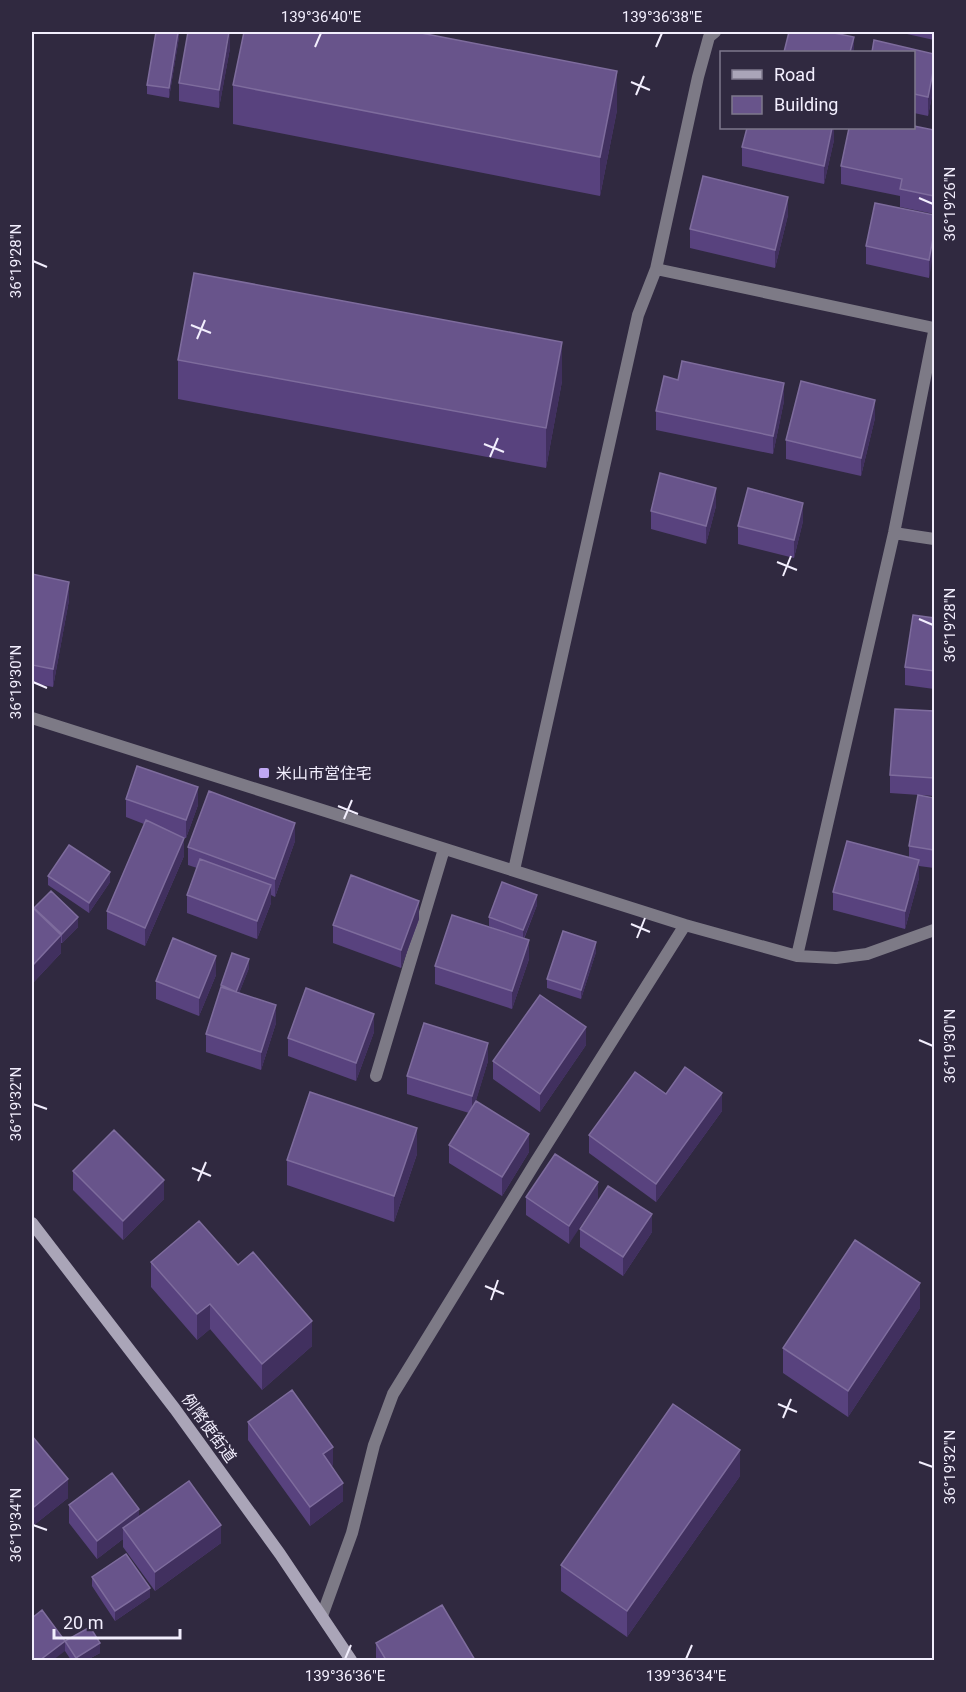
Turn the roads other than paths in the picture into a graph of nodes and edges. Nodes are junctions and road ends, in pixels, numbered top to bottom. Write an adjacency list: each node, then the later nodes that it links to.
1 (715, 32): 2 (street)
2 (656, 270): 3 (street); 8 (street)
3 (934, 330): 4 (street)
4 (894, 533): 5 (street); 11 (street)
5 (934, 539)
6 (32, 718): 7 (street)
7 (444, 849): 8 (street); 12 (street)
8 (514, 870): 9 (street)
9 (685, 925): 11 (street); 14 (street)
10 (934, 930): 11 (street)
11 (797, 956)
12 (376, 1076)
13 (32, 1222): 14 (street, 例幣使街道)
14 (322, 1616): 15 (street, 例幣使街道)
15 (351, 1660)

